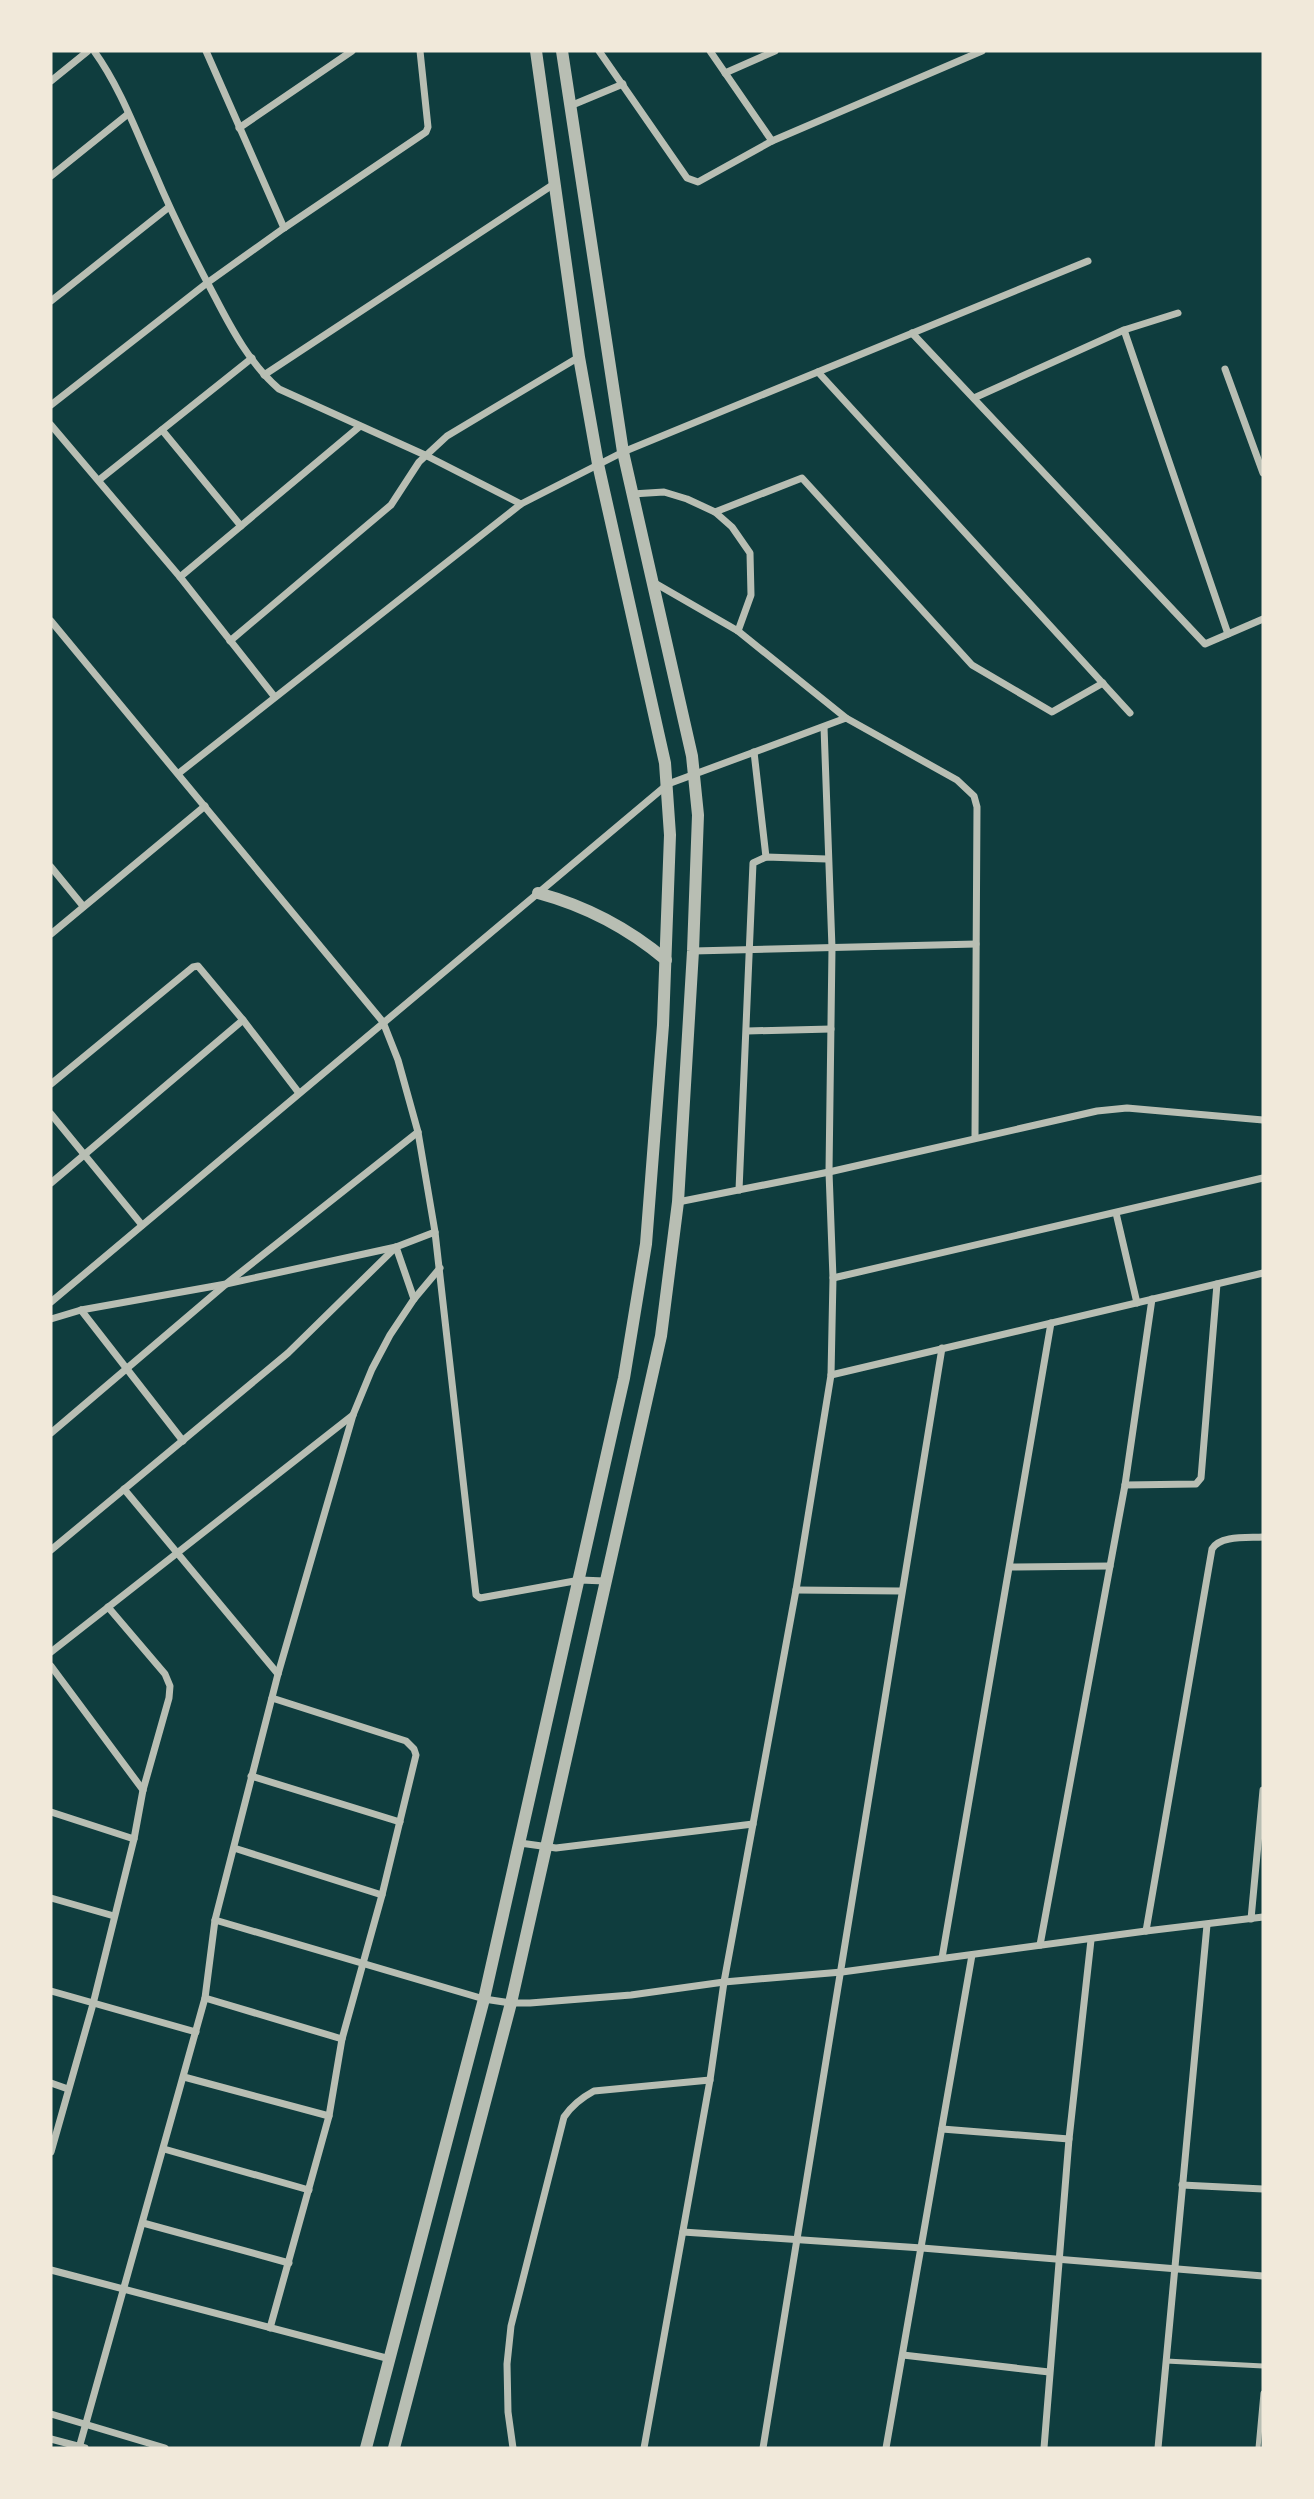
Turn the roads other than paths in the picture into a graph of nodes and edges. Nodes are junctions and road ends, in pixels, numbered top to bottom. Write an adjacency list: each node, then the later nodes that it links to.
1 (88, 51): 13 (street)
2 (94, 51): 16 (street)
3 (206, 51): 17 (street)
4 (352, 51): 17 (street)
5 (420, 51): 22 (street)
6 (536, 51): 20 (street)
7 (562, 51): 15 (street)
8 (599, 51): 14 (street)
9 (710, 51): 12 (street)
10 (775, 51): 12 (street)
11 (982, 51): 18 (street)
12 (725, 73): 18 (street)
13 (51, 81)
14 (623, 84): 15 (street); 18 (street)
15 (570, 106): 39 (street)
16 (128, 114): 19 (street); 21 (street)
17 (239, 128): 22 (street)
18 (772, 141)
19 (51, 176)
20 (555, 184): 29 (street); 33 (street)
21 (169, 207): 24 (street); 25 (street)
22 (284, 228): 24 (street)
23 (1088, 261): 28 (street)
24 (207, 283): 30 (street); 35 (street)
25 (51, 301)
26 (1178, 313): 27 (street)
27 (1124, 330): 34 (street); 53 (street)
28 (912, 333): 32 (street); 34 (street)
29 (579, 357): 40 (street); 41 (street)
30 (251, 358): 33 (street); 38 (street)
31 (1225, 369): 42 (street)
32 (818, 372): 39 (street); 55 (street)
33 (264, 374): 37 (street)
34 (974, 398): 53 (street)
35 (51, 405)
36 (51, 425): 43 (street)
37 (359, 426): 40 (street); 47 (street)
38 (162, 430): 43 (street); 47 (street)
39 (623, 452): 41 (street); 44 (street)
40 (425, 455): 45 (street); 54 (street)
41 (598, 464): 45 (street); 63 (street)
42 (1263, 473)
43 (99, 480): 48 (street)
44 (632, 494): 46 (street); 49 (street)
45 (522, 504): 56 (street)
46 (715, 512): 52 (street); 55 (street)
47 (241, 526): 48 (street)
48 (180, 577): 54 (street)
49 (652, 582): 52 (street); 62 (street)
50 (1263, 620): 53 (street)
51 (51, 621): 61 (street)
52 (738, 631): 58 (street)
53 (1228, 634)
54 (230, 641): 56 (street)
55 (1103, 683): 57 (street)
56 (274, 696): 61 (street)
57 (1130, 713)
58 (846, 718): 59 (street); 71 (street)
59 (824, 727): 60 (street); 66 (street)
60 (754, 752): 62 (street); 65 (street)
61 (178, 773): 64 (street)
62 (695, 773): 63 (street); 74 (street)
63 (668, 784): 68 (street); 75 (street)
64 (205, 806): 69 (street); 77 (street)
65 (766, 857): 66 (street); 73 (street)
66 (827, 859): 72 (street)
67 (51, 867): 69 (street)
68 (538, 893): 75 (street); 77 (street)
69 (83, 906): 70 (street)
70 (51, 934)
71 (976, 944): 72 (street); 85 (street)
72 (832, 948): 73 (street); 78 (street)
73 (750, 950): 74 (street); 79 (street)
74 (693, 951): 91 (street)
75 (666, 960): 121 (street)
76 (243, 1020): 80 (street); 81 (street); 86 (street)
77 (383, 1022): 81 (street); 84 (street)
78 (831, 1028): 79 (street); 87 (street)
79 (747, 1031): 90 (street)
80 (51, 1084)
81 (299, 1093): 93 (street)
82 (51, 1114): 86 (street)
83 (1263, 1121): 85 (street)
84 (418, 1132): 94 (street); 99 (street)
85 (975, 1137): 87 (street)
86 (85, 1155): 89 (street); 93 (street)
87 (829, 1172): 90 (street); 98 (street)
88 (1263, 1178): 92 (street)
89 (51, 1183)
90 (739, 1189): 91 (street)
91 (678, 1202): 122 (street)
92 (1116, 1213): 98 (street); 104 (street)
93 (142, 1225): 103 (street)
94 (435, 1232): 95 (street); 96 (street)
95 (396, 1247): 99 (street); 101 (street); 113 (street)
96 (440, 1268): 101 (street); 121 (street)
97 (1263, 1273): 100 (street)
98 (833, 1278): 110 (street)
99 (226, 1284): 105 (street); 109 (street)
100 (1217, 1284): 102 (street); 114 (street)
101 (414, 1299): 111 (street)
102 (1152, 1299): 104 (street); 114 (street)
103 (51, 1302)
104 (1137, 1303): 107 (street)
105 (80, 1310): 106 (street); 109 (street)
106 (51, 1319)
107 (1051, 1323): 108 (street); 120 (street)
108 (942, 1348): 110 (street); 124 (street)
109 (127, 1369): 112 (street); 113 (street)
110 (831, 1375): 123 (street)
111 (353, 1415): 118 (street); 128 (street)
112 (51, 1433)
113 (183, 1441): 115 (street)
114 (1125, 1485): 119 (street)
115 (124, 1489): 117 (street); 118 (street)
116 (1263, 1537): 147 (street)
117 (52, 1547)
118 (177, 1552): 125 (street); 128 (street)
119 (1110, 1566): 120 (street); 149 (street)
120 (1010, 1567): 151 (street)
121 (580, 1580): 122 (street); 137 (street)
122 (605, 1581): 138 (street)
123 (796, 1591): 124 (street); 135 (street)
124 (900, 1591): 153 (street)
125 (108, 1607): 126 (street); 131 (street)
126 (51, 1653)
127 (51, 1666): 131 (street)
128 (278, 1674): 129 (street)
129 (272, 1698): 130 (street); 134 (street)
130 (251, 1776): 134 (street); 139 (street)
131 (143, 1790): 136 (street)
132 (1263, 1790): 144 (street)
133 (51, 1812): 136 (street)
134 (400, 1822): 140 (street)
135 (753, 1824): 138 (street); 154 (street)
136 (134, 1839): 142 (street)
137 (520, 1843): 138 (street); 157 (street)
138 (544, 1847): 158 (street)
139 (234, 1848): 140 (street); 145 (street)
140 (382, 1895): 152 (street)
141 (51, 1898): 142 (street)
142 (114, 1916): 159 (street)
143 (1263, 1917): 144 (street)
144 (1251, 1919): 146 (street)
145 (215, 1920): 152 (street); 156 (street)
146 (1207, 1925): 147 (street); 171 (street)
147 (1146, 1931): 148 (street)
148 (1091, 1940): 149 (street); 168 (street)
149 (1040, 1945): 150 (street)
150 (972, 1955): 151 (street); 167 (street)
151 (942, 1958): 153 (street)
152 (363, 1964): 157 (street); 161 (street)
153 (842, 1972): 154 (street); 176 (street)
154 (724, 1982): 158 (street); 163 (street)
155 (51, 1991): 159 (street)
156 (205, 1998): 160 (street); 161 (street)
157 (484, 1999): 158 (street); 186 (street)
158 (511, 2003): 197 (street)
159 (93, 2004): 160 (street); 165 (street)
160 (195, 2032): 162 (street)
161 (342, 2039): 166 (street)
162 (184, 2077): 166 (street); 169 (street)
163 (710, 2080): 175 (street); 198 (street)
164 (51, 2083): 165 (street)
165 (68, 2088): 170 (street)
166 (330, 2116): 173 (street)
167 (942, 2129): 168 (street); 177 (street)
168 (1069, 2139): 178 (street)
169 (164, 2149): 173 (street); 174 (street)
170 (51, 2151)
171 (1182, 2185): 172 (street); 180 (street)
172 (1263, 2189)
173 (309, 2190): 179 (street)
174 (143, 2223): 179 (street); 183 (street)
175 (683, 2232): 176 (street); 199 (street)
176 (799, 2241): 177 (street); 200 (street)
177 (922, 2248): 178 (street); 185 (street)
178 (1059, 2260): 180 (street); 189 (street)
179 (289, 2263): 184 (street)
180 (1174, 2267): 182 (street); 187 (street)
181 (51, 2270): 183 (street)
182 (1263, 2276)
183 (124, 2290): 184 (street); 192 (street)
184 (270, 2328): 186 (street)
185 (903, 2355): 189 (street); 201 (street)
186 (390, 2359): 196 (street)
187 (1166, 2361): 188 (lane); 203 (street)
188 (1263, 2366)
189 (1049, 2372): 202 (street)
190 (1263, 2393): 204 (lane)
191 (51, 2414): 192 (street)
192 (86, 2423): 194 (street); 195 (street)
193 (51, 2439): 194 (street)
194 (81, 2448)
195 (165, 2448)
196 (366, 2448)
197 (394, 2448)
198 (513, 2448)
199 (644, 2448)
200 (763, 2448)
201 (887, 2448)
202 (1044, 2448)
203 (1158, 2448)
204 (1258, 2448)

